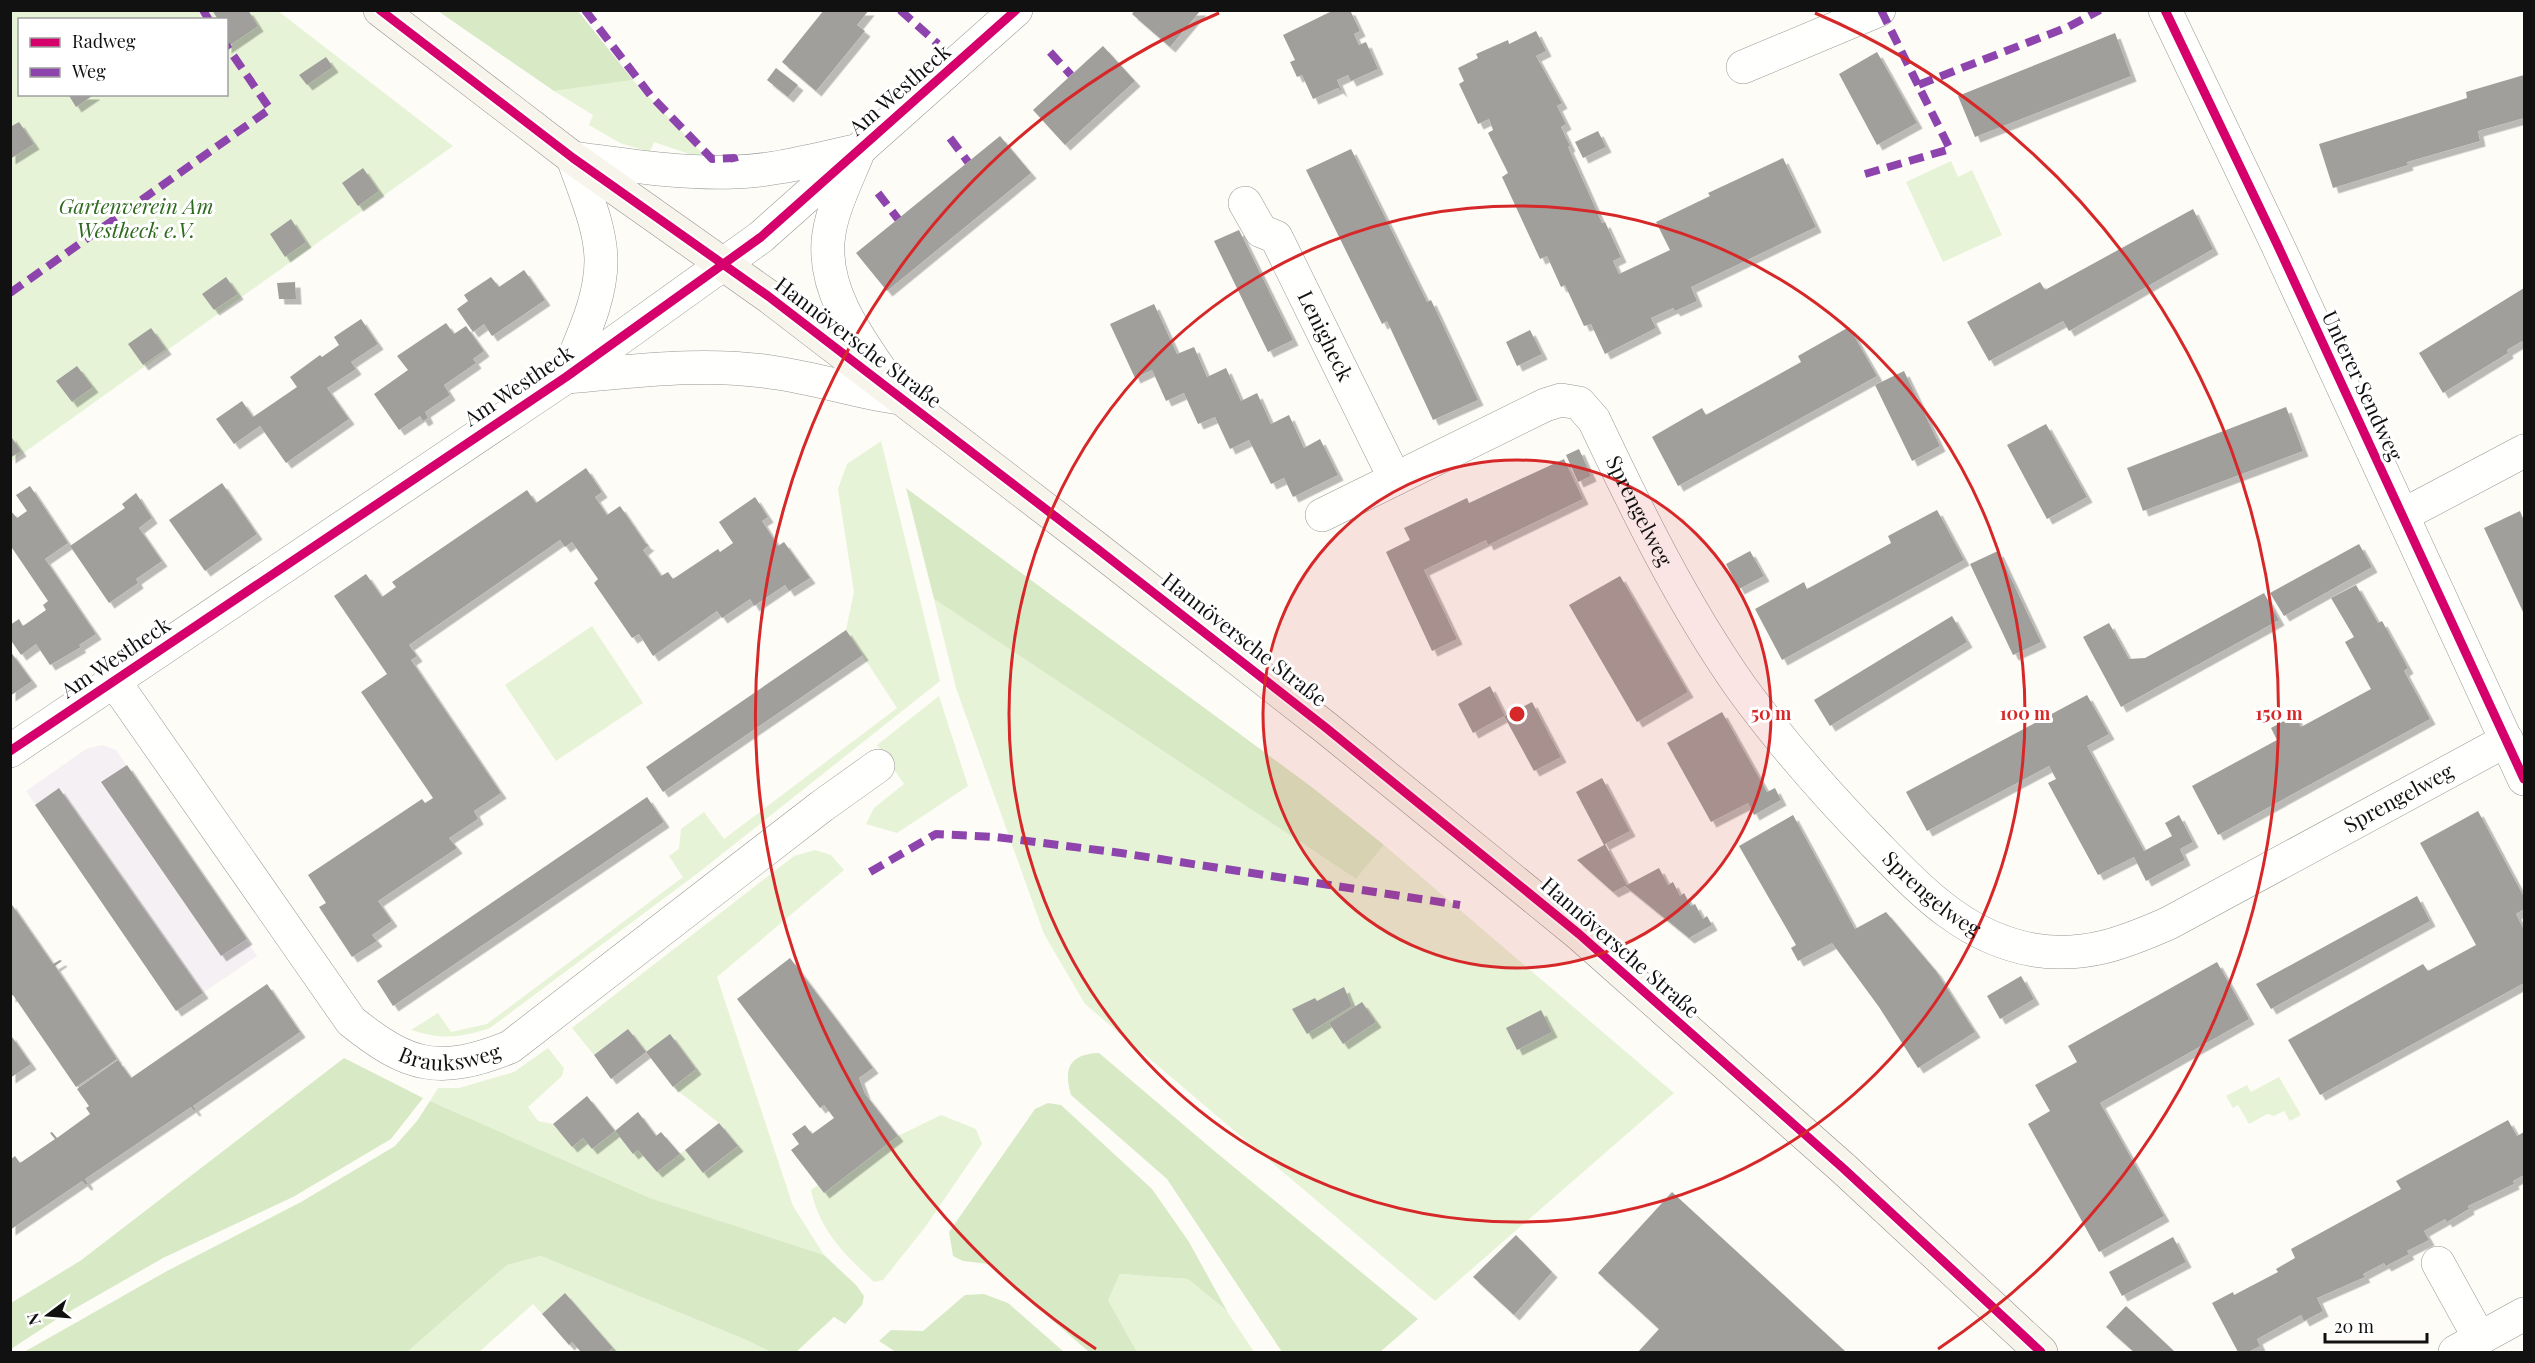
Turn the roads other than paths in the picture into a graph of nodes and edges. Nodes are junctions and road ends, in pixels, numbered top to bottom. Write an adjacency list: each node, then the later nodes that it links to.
1 (380, 10): 7 (main road, Hannöversche Straße)
2 (1016, 10): 6 (street, Am Westheck)
3 (1878, 10): 5 (street)
4 (2165, 10): 14 (street, Unterer Sendweg)
5 (1743, 67)
6 (858, 151): 7 (street, Am Westheck); 9 (street, Am Westheck); 11 (street, Am Westheck)
7 (573, 158): 9 (main road, Hannöversche Straße); 10 (street, Am Westheck)
8 (1245, 203): 13 (street, Lenigheck)
9 (723, 264): 10 (street, Am Westheck); 11 (main road, Hannöversche Straße)
10 (566, 377): 11 (street, Am Westheck); 16 (street, Am Westheck)
11 (898, 398): 24 (main road, Hannöversche Straße)
12 (2524, 451): 14 (street)
13 (1395, 479): 15 (street); 17 (street, Sprengelweg)
14 (2403, 515): 17 (street, Unterer Sendweg)
15 (1322, 516)
16 (114, 681): 18 (street, Am Westheck); 19 (street, Brauksweg)
17 (2506, 740): 20 (street, Unterer Sendweg)
18 (10, 751)
19 (878, 766)
20 (2524, 779)
21 (2438, 1263): 23 (street)
22 (2524, 1314): 23 (street)
23 (2467, 1346)
24 (2041, 1353)

